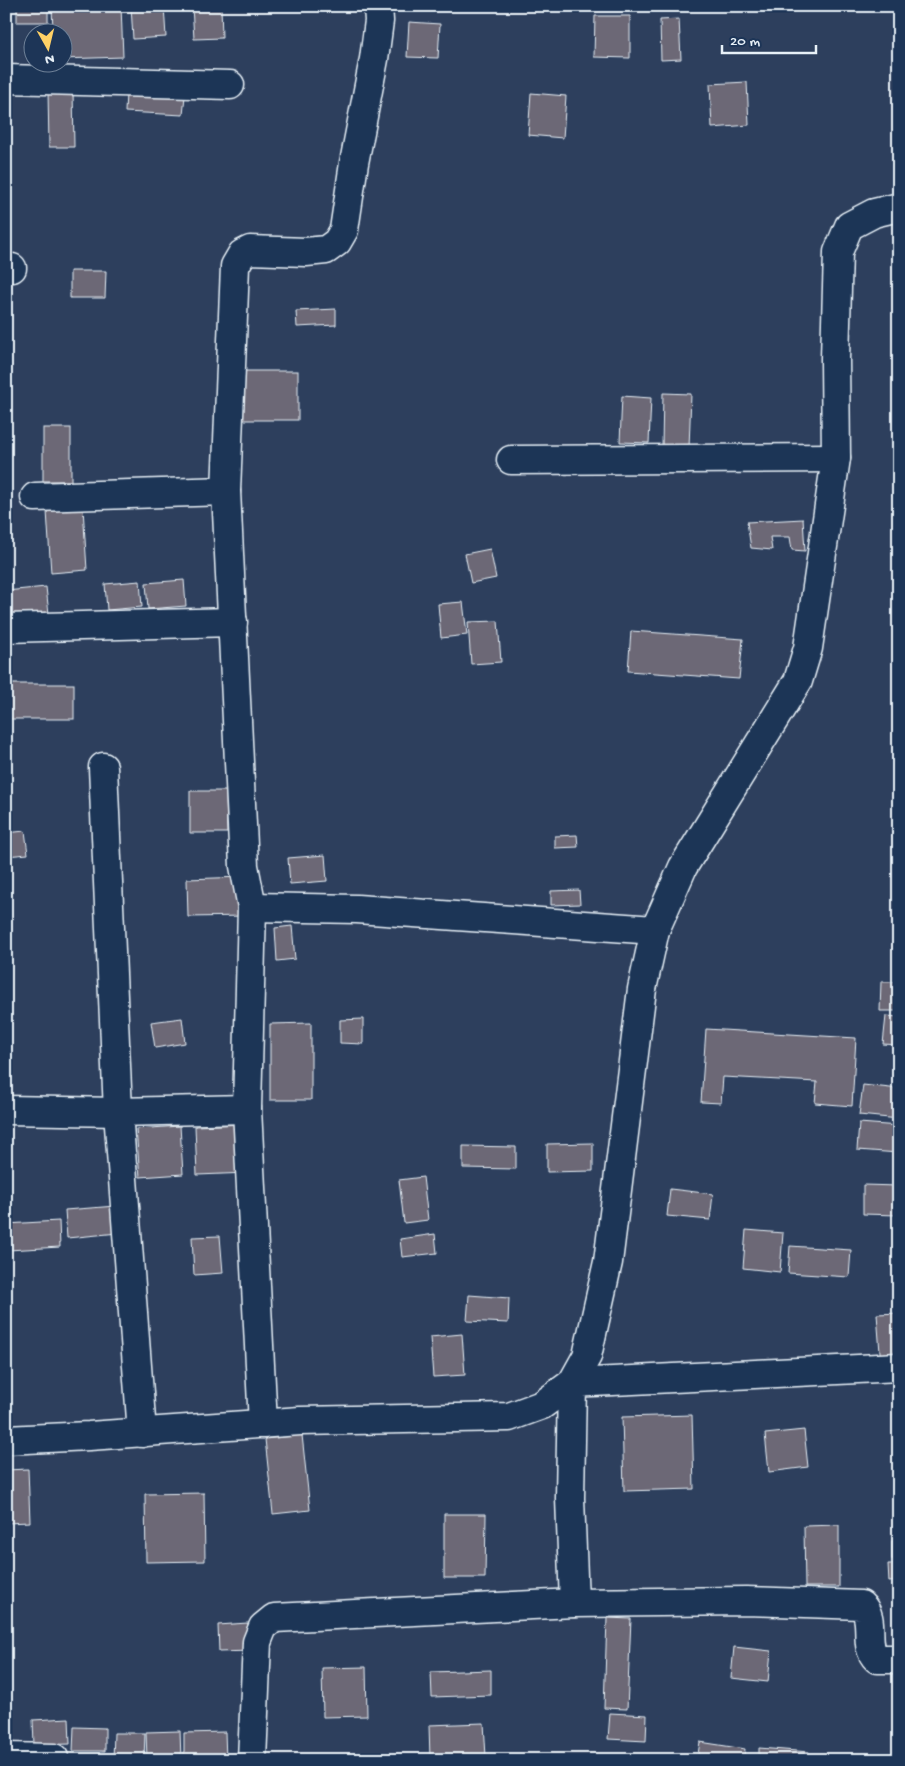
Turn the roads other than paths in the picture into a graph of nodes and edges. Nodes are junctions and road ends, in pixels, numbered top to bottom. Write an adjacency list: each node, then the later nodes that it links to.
1 (378, 6): 7 (street)
2 (6, 79): 3 (street)
3 (230, 84)
4 (899, 207): 5 (street)
5 (836, 458): 6 (street); 13 (street)
6 (510, 460)
7 (226, 491): 8 (street); 9 (street)
8 (35, 497)
9 (233, 622): 10 (street); 12 (street)
10 (6, 628)
11 (103, 767): 16 (street)
12 (252, 907): 13 (street); 14 (street)
13 (655, 930): 18 (street)
14 (247, 1109): 16 (street); 19 (street)
15 (6, 1110): 16 (street)
16 (118, 1112): 20 (street)
17 (899, 1367): 18 (street)
18 (572, 1383): 19 (street); 22 (street)
19 (263, 1424): 20 (street)
20 (142, 1433): 21 (street)
21 (6, 1440)
22 (574, 1603): 23 (street); 26 (street)
23 (899, 1659)
24 (6, 1757): 25 (street)
25 (54, 1758)
26 (252, 1760)

